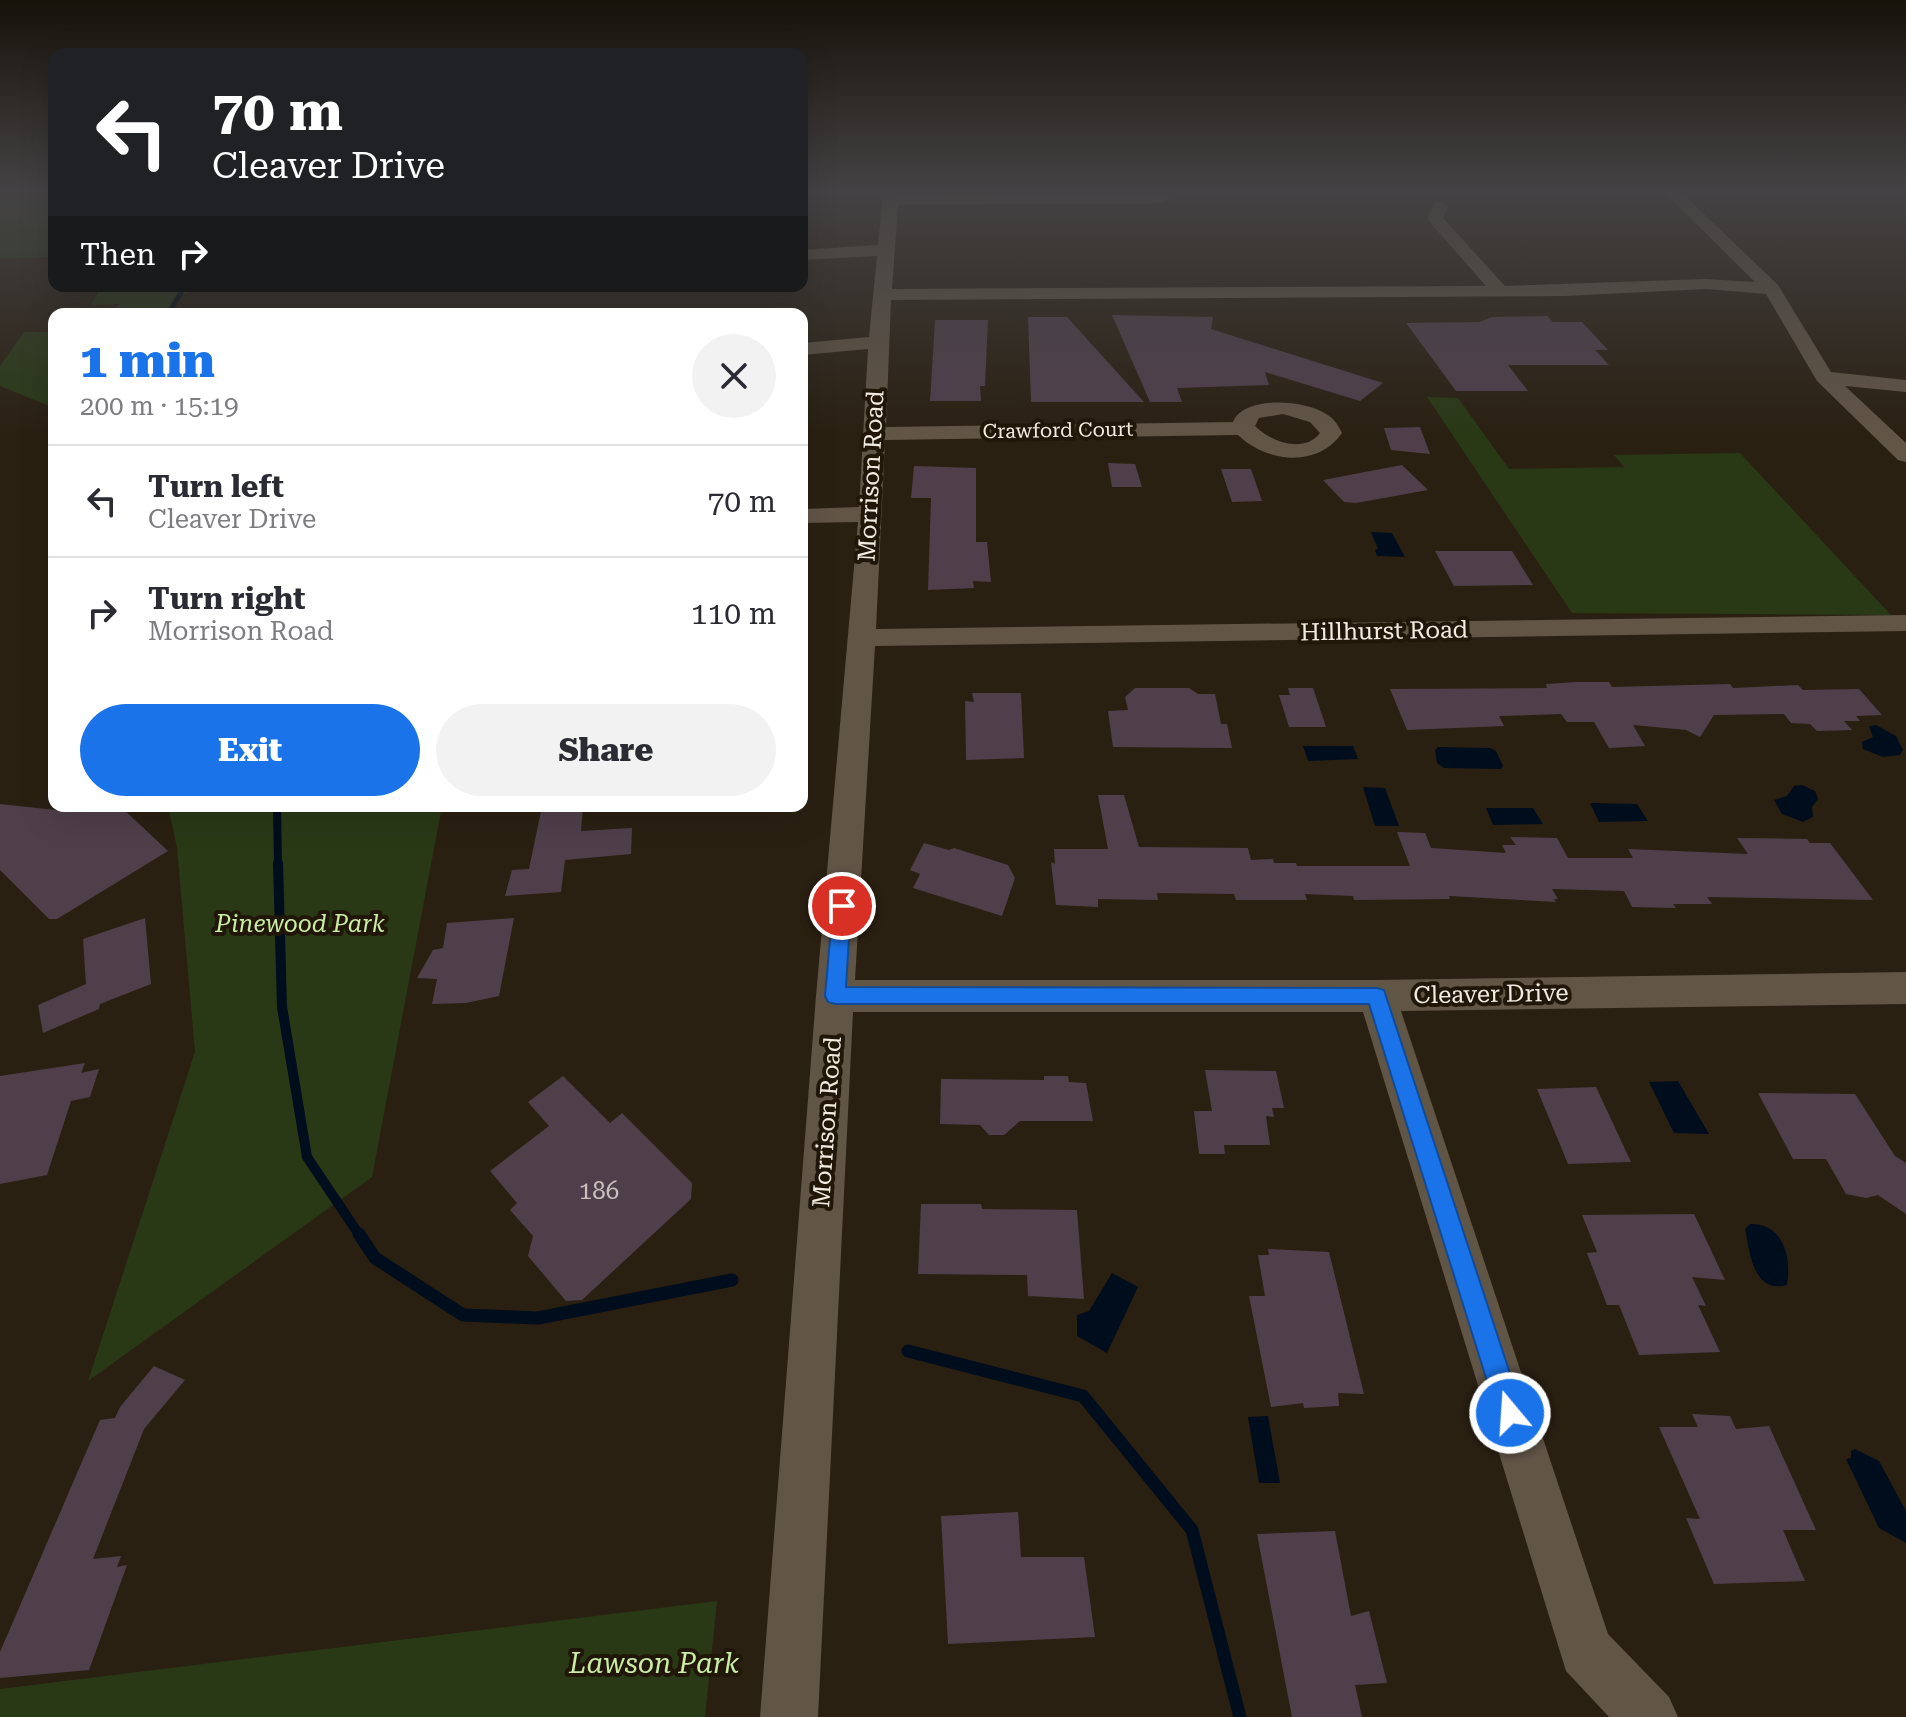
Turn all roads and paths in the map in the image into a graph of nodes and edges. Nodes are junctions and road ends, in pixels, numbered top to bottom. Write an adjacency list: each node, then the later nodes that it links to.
1 (883, 272): 8 (street, Morrison Road)
2 (1483, 272): 5 (street)
3 (1755, 272): 4 (street)
4 (1772, 289): 6 (street); 11 (street)
5 (1500, 291): 6 (street); 7 (street)
6 (1564, 291): 7 (street)
7 (1383, 292): 8 (street)
8 (882, 295): 9 (street, Morrison Road)
9 (878, 342): 10 (street); 14 (street, Morrison Road)
10 (808, 348)
11 (1824, 377): 12 (street); 15 (street)
12 (1906, 386)
13 (1244, 428): 14 (street, Crawford Court)
14 (873, 434): 16 (street, Morrison Road)
15 (1906, 455)
16 (871, 514): 17 (street); 19 (street, Morrison Road)
17 (808, 516)
18 (1906, 623): 19 (street, Hillhurst Road)
19 (863, 638): 21 (street, Morrison Road)
20 (1906, 988): 22 (street, Cleaver Drive)
21 (835, 996): 22 (street, Cleaver Drive); 23 (street, Morrison Road)
22 (1377, 996): 24 (street)
23 (789, 1717)
24 (1649, 1717)

